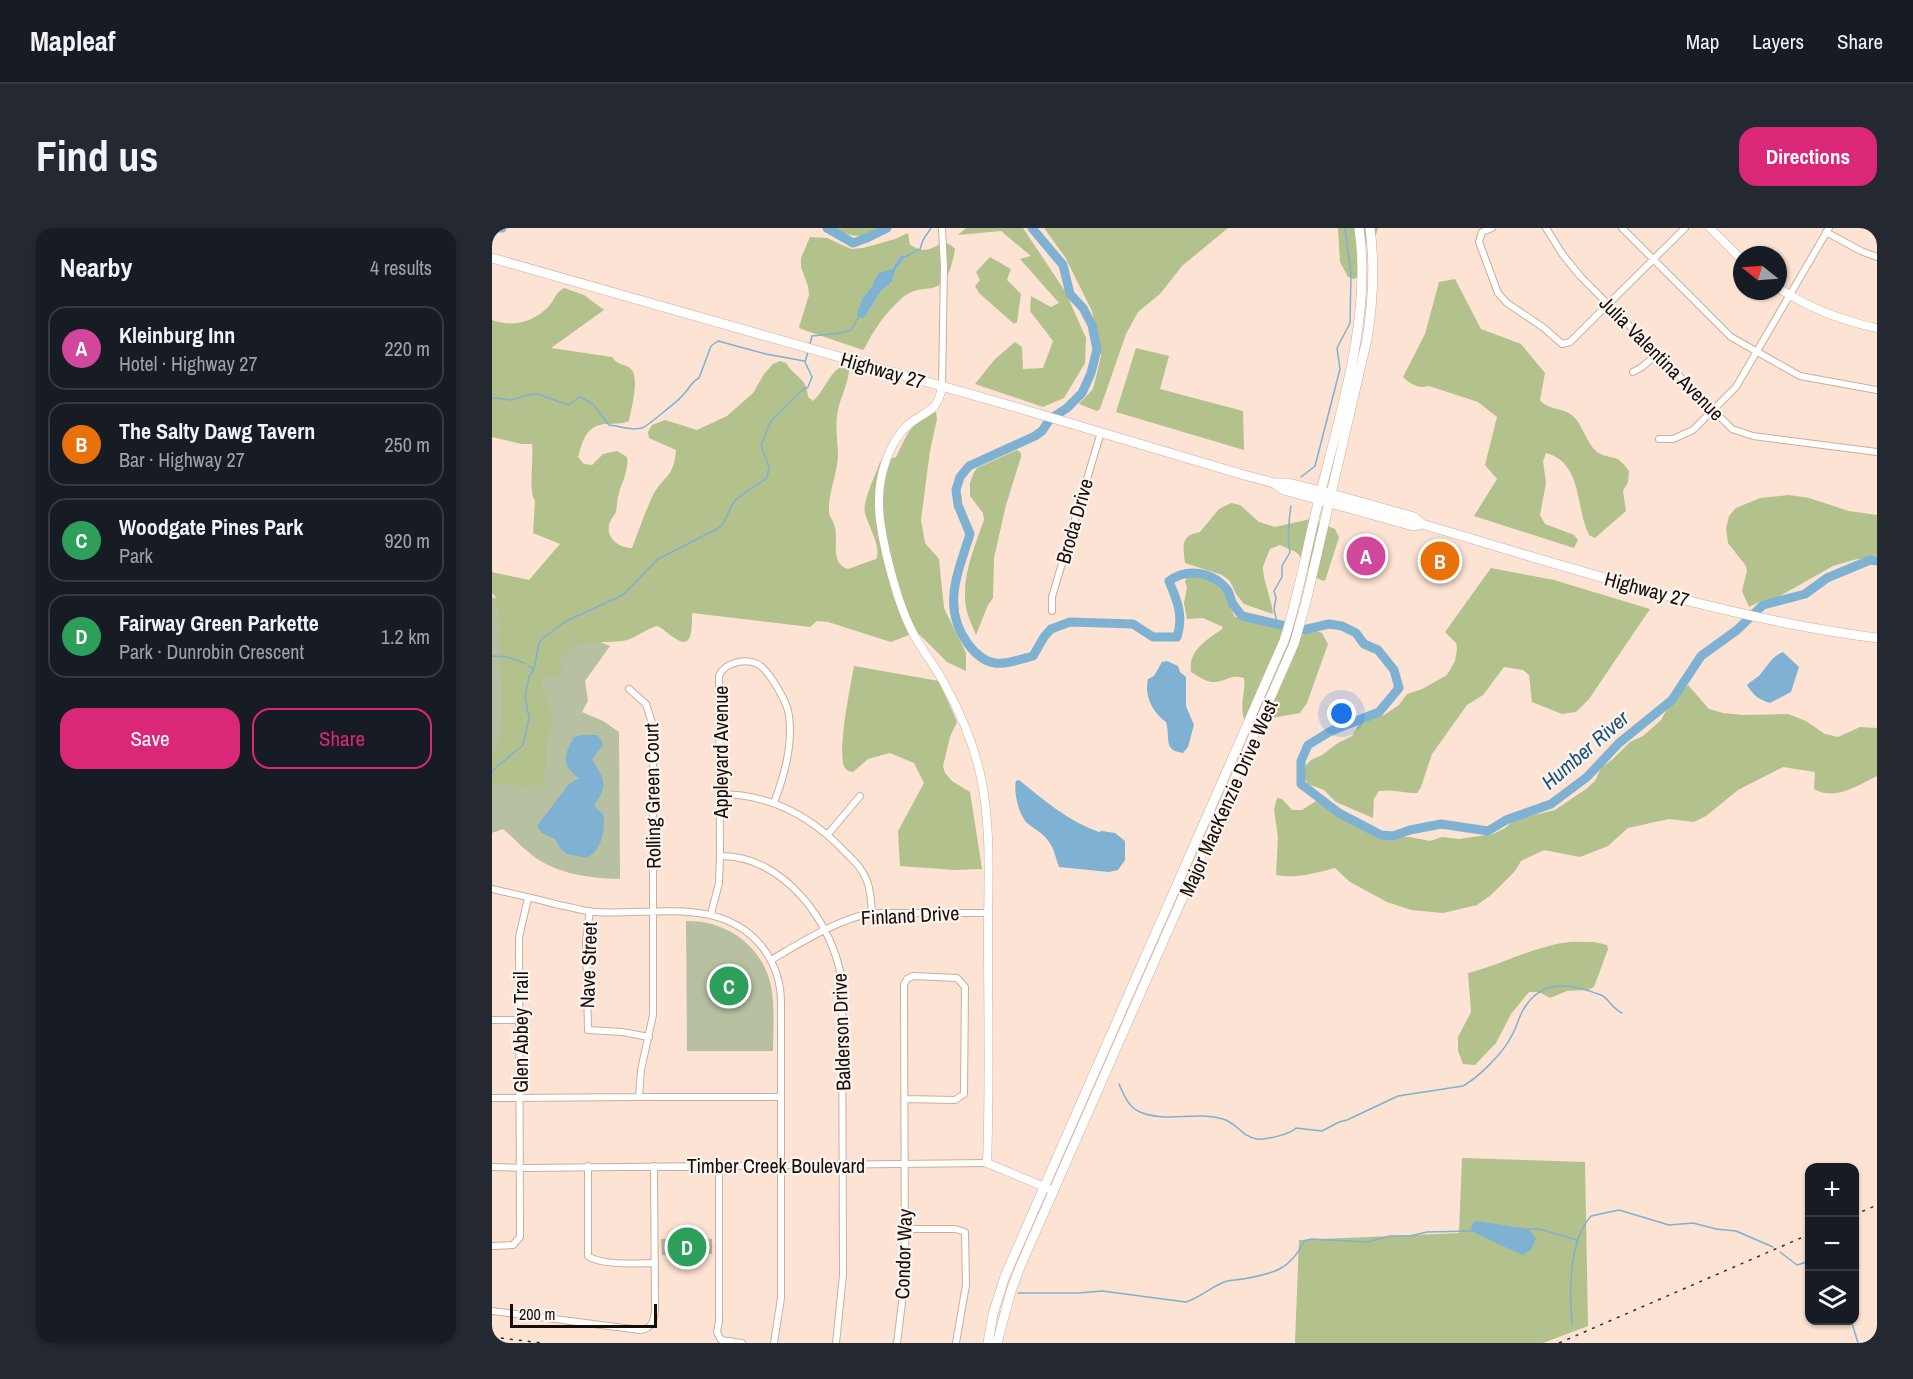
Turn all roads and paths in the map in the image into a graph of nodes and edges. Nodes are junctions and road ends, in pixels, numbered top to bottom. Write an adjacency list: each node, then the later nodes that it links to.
1 (1359, 228): 27 (main road, Major MacKenzie Drive West)
2 (1370, 228): 28 (main road, Major MacKenzie Drive West)
3 (1492, 228): 16 (street)
4 (1546, 228): 16 (street, Julia Valentina Avenue)
5 (1622, 228): 13 (street)
6 (1685, 228): 13 (street)
7 (1710, 228): 10 (street)
8 (942, 229): 21 (street)
9 (1827, 230): 11 (street); 15 (street)
10 (1733, 251)
11 (1877, 257)
12 (492, 258): 21 (main road, Highway 27)
13 (1653, 260): 16 (street); 18 (street)
14 (1787, 293): 15 (street)
15 (1790, 295): 17 (street); 18 (street)
16 (1608, 304): 19 (street, Julia Valentina Avenue)
17 (1877, 328)
18 (1757, 353): 22 (street); 23 (street)
19 (1657, 354): 20 (street); 23 (street, Julia Valentina Avenue)
20 (1633, 372)
21 (942, 387): 24 (main road, Highway 27); 42 (street)
22 (1877, 390)
23 (1713, 411): 25 (street); 26 (street, Julia Valentina Avenue)
24 (1101, 432): 27 (main road, Highway 27); 29 (street, Broda Drive)
25 (1659, 439)
26 (1877, 452)
27 (1320, 496): 28 (main road, Highway 27); 63 (main road, Major MacKenzie Drive West)
28 (1331, 498): 30 (main road, Highway 27); 64 (main road, Major MacKenzie Drive West)
29 (1053, 611)
30 (1877, 638)
31 (629, 689): 40 (street, Rolling Green Court)
32 (719, 794): 34 (street); 34 (street, Appleyard Avenue); 36 (street, Appleyard Avenue)
33 (860, 796): 35 (street)
34 (774, 803): 35 (street)
35 (828, 834): 41 (street)
36 (720, 856): 43 (street, Appleyard Avenue); 44 (street, Balderson Drive)
37 (492, 889): 38 (street)
38 (528, 898): 39 (street); 47 (street, Glen Abbey Trail)
39 (590, 911): 40 (street); 48 (street, Nave Street)
40 (654, 911): 43 (street); 48 (street, Rolling Green Court)
41 (872, 913): 42 (street, Finland Drive); 44 (street, Finland Drive)
42 (988, 913): 54 (street)
43 (711, 914): 45 (street)
44 (824, 931): 45 (street, Finland Drive); 56 (street, Balderson Drive)
45 (771, 960): 50 (street)
46 (492, 1020): 47 (street)
47 (520, 1020): 52 (street, Glen Abbey Trail)
48 (649, 1037): 49 (street, Rolling Green Court)
49 (639, 1097): 50 (street); 52 (street)
50 (781, 1097): 55 (street)
51 (492, 1098): 52 (street)
52 (520, 1099): 62 (street, Glen Abbey Trail)
53 (905, 1099): 53 (street, Condor Way); 57 (street, Condor Way)
54 (987, 1163): 57 (street, Timber Creek Boulevard); 63 (street, Timber Creek Boulevard)
55 (781, 1164): 56 (street, Timber Creek Boulevard); 58 (street, Timber Creek Boulevard); 70 (street)
56 (843, 1164): 57 (street, Timber Creek Boulevard); 71 (street, Balderson Drive)
57 (905, 1164): 65 (street, Condor Way)
58 (719, 1165): 60 (street, Timber Creek Boulevard); 69 (street)
59 (588, 1166): 60 (street, Timber Creek Boulevard); 62 (street, Timber Creek Boulevard); 67 (street)
60 (654, 1166): 67 (street)
61 (492, 1167): 62 (street, Timber Creek Boulevard)
62 (521, 1168): 66 (street, Glen Abbey Trail)
63 (1044, 1186): 64 (street, Timber Creek Boulevard); 74 (main road, Major MacKenzie Drive West)
64 (1054, 1191): 75 (main road, Major MacKenzie Drive West)
65 (906, 1229): 72 (street, Condor Way); 73 (street)
66 (492, 1246)
67 (655, 1263): 68 (street)
68 (492, 1311)
69 (742, 1343)
70 (774, 1343)
71 (836, 1343)
72 (897, 1343)
73 (956, 1343)
74 (988, 1343)
75 (997, 1343)

